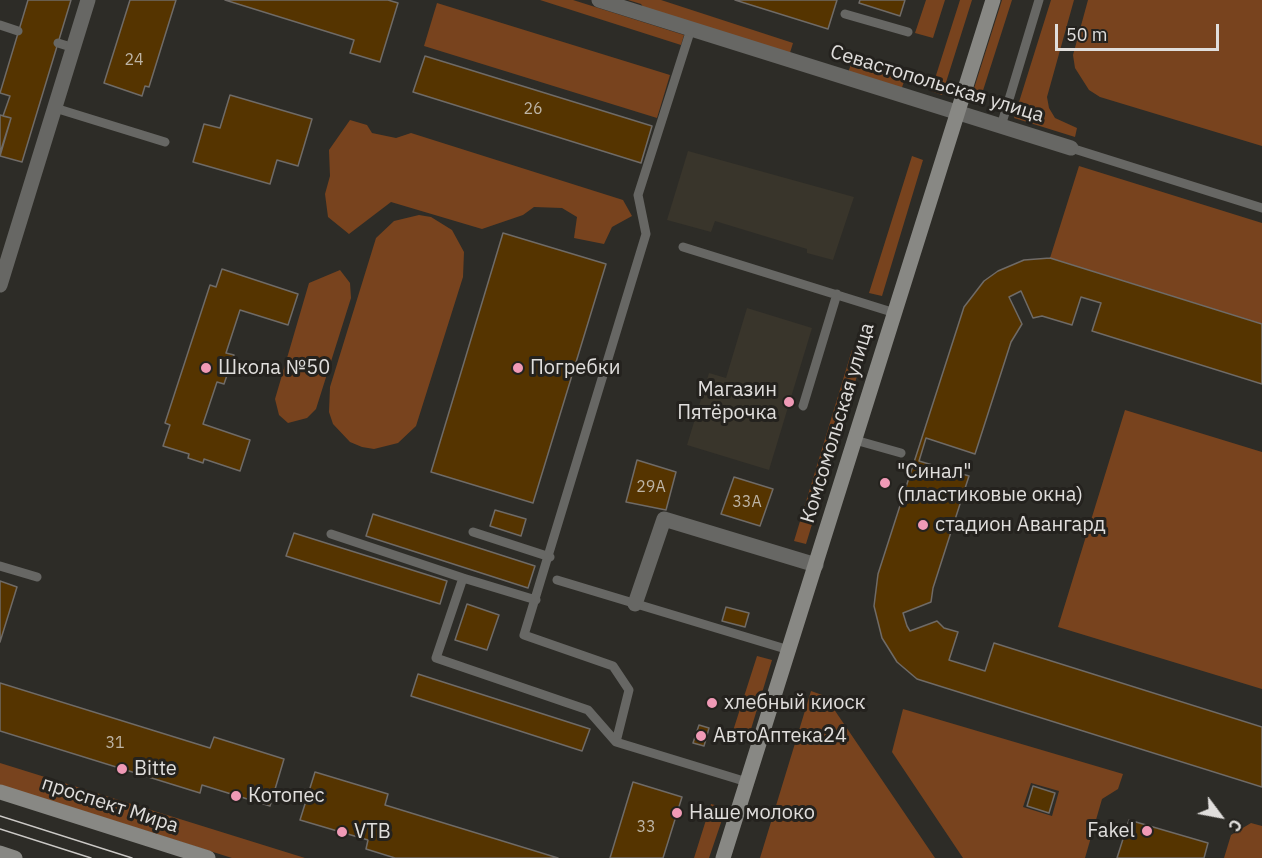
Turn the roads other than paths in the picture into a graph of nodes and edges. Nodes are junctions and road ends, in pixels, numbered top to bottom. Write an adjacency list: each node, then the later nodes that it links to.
1 (88, 0): 11 (street)
2 (599, 0): 7 (street, Севастопольская улица)
3 (993, 0): 13 (street, Комсомольская улица)
4 (1040, 0): 14 (lane)
5 (845, 14): 9 (lane)
6 (0, 25): 8 (lane)
7 (691, 29): 13 (street, Севастопольская улица); 27 (lane)
8 (18, 31)
9 (908, 32)
10 (58, 43): 11 (lane)
11 (74, 48): 12 (street)
12 (55, 108): 15 (lane); 19 (street)
13 (958, 113): 14 (street, Севастопольская улица); 21 (street, Комсомольская улица)
14 (1001, 126): 16 (street, Севастопольская улица)
15 (165, 142)
16 (1071, 148): 17 (lane, Севастопольская улица)
17 (1262, 208)
18 (683, 247): 20 (lane)
19 (0, 285)
20 (837, 294): 21 (lane); 22 (lane)
21 (895, 313): 23 (street, Комсомольская улица)
22 (803, 406)
23 (855, 440): 24 (lane); 28 (street, Комсомольская улица)
24 (901, 453)
25 (473, 532): 27 (lane)
26 (332, 534): 31 (lane)
27 (550, 557): 33 (lane)
28 (816, 565): 34 (street); 35 (street, Комсомольская улица)
29 (0, 566): 30 (lane)
30 (37, 577)
31 (463, 578): 33 (lane); 36 (lane)
32 (557, 580): 34 (lane)
33 (536, 600): 36 (lane)
34 (635, 603): 35 (lane)
35 (789, 650): 37 (street, Комсомольская улица)
36 (616, 742): 37 (lane)
37 (747, 782): 42 (street, Комсомольская улица)
38 (0, 792): 41 (street, проспект Мира)
39 (0, 853): 40 (street)
40 (15, 858)
41 (208, 858)
42 (723, 858)

